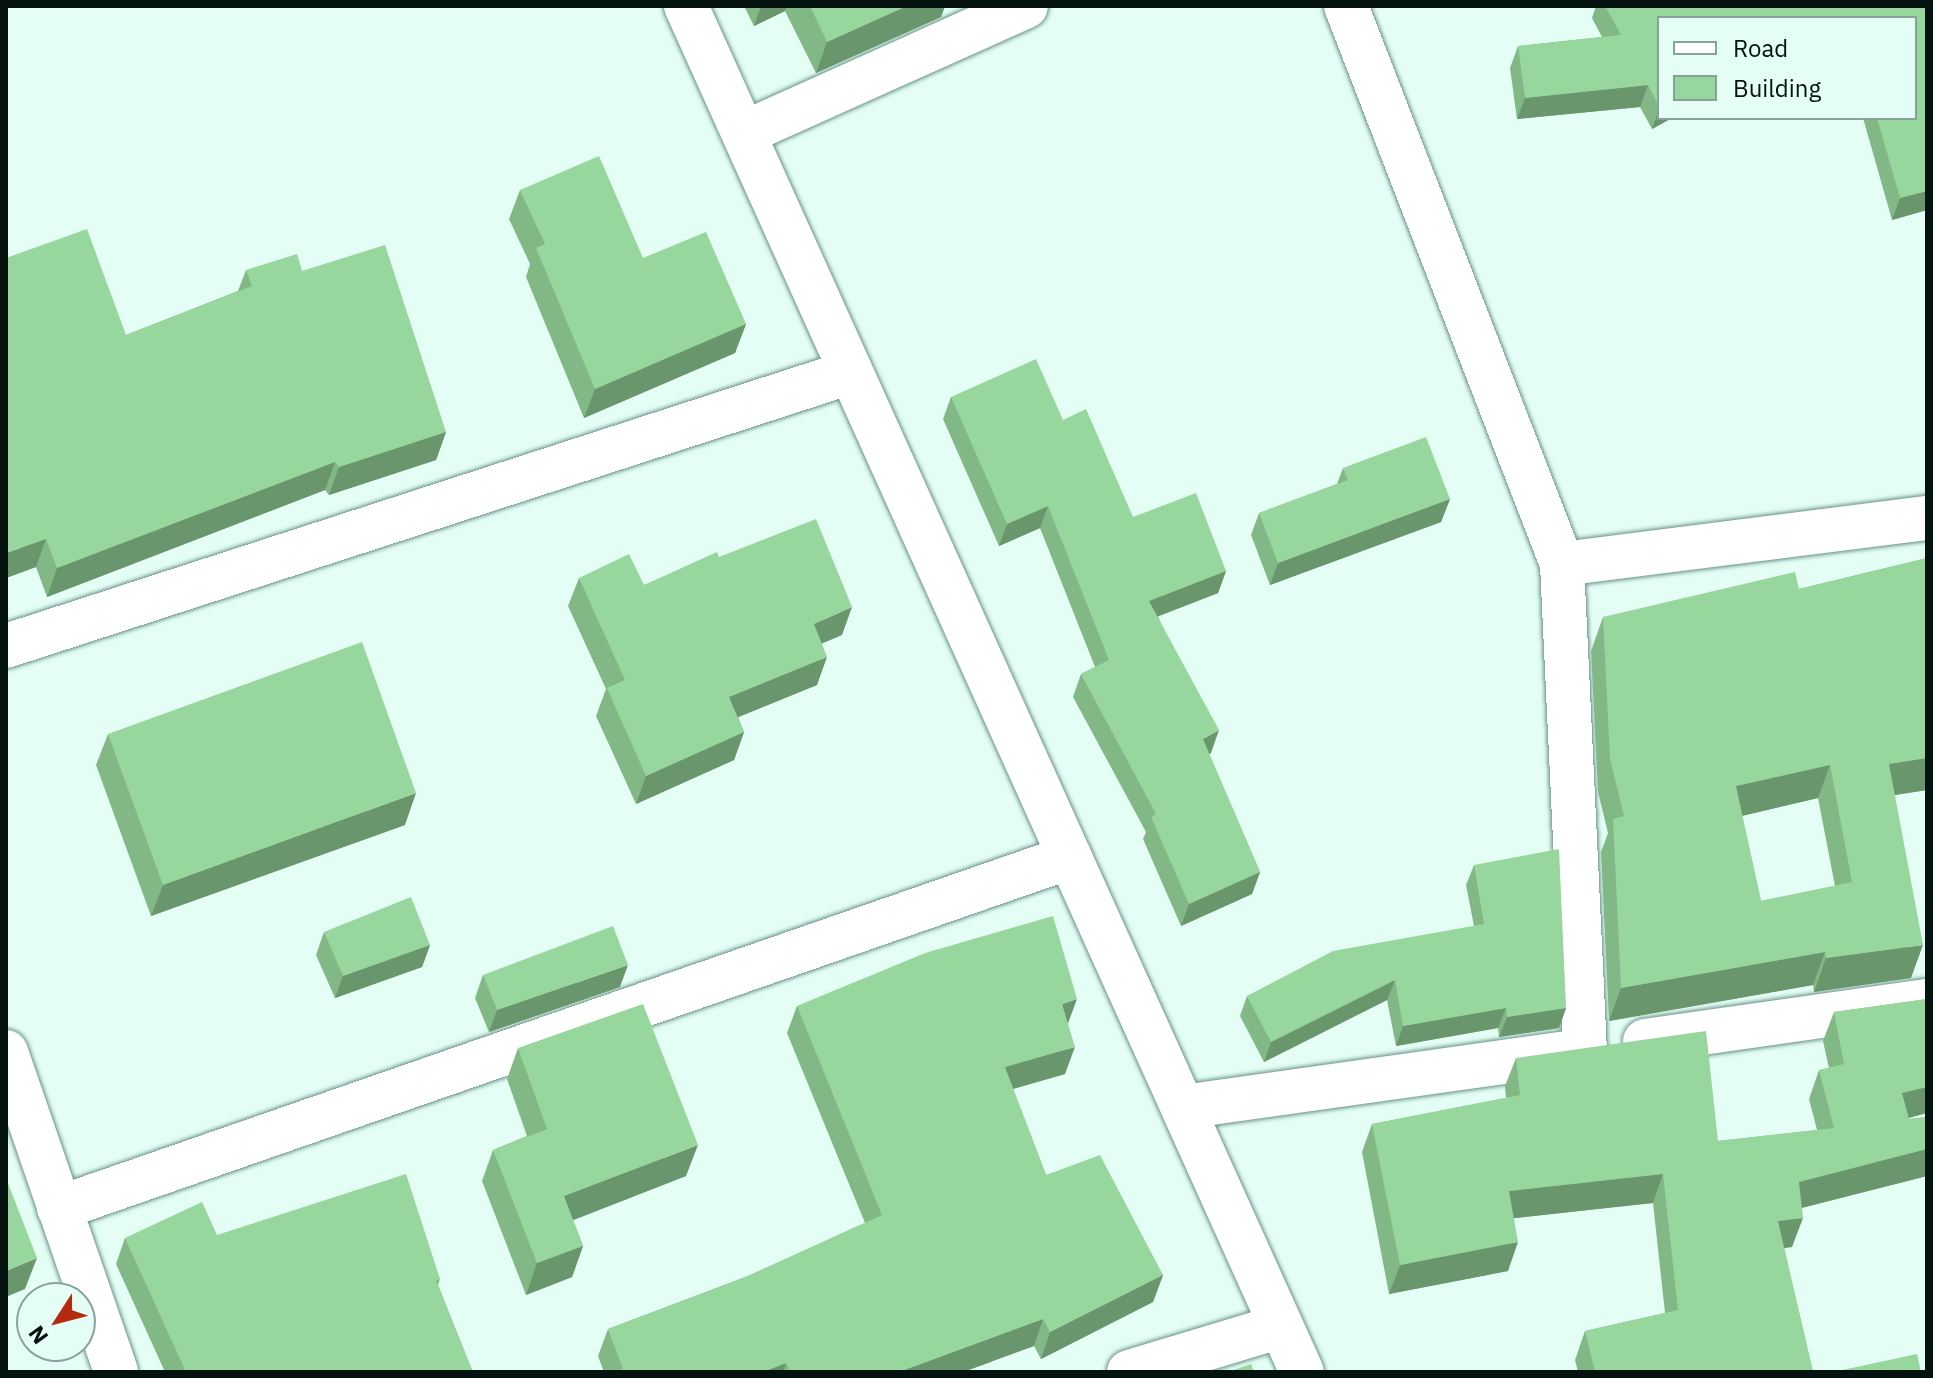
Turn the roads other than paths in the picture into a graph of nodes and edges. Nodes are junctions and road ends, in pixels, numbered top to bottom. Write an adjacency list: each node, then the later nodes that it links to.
1 (686, 6): 4 (street)
2 (1346, 6): 7 (street)
3 (1022, 7): 4 (street)
4 (744, 133): 5 (street)
5 (851, 372): 8 (street); 9 (street)
6 (1927, 518): 7 (street)
7 (1562, 564): 11 (street)
8 (6, 646)
9 (1070, 857): 13 (street); 14 (street)
10 (1927, 1001): 11 (street)
11 (1585, 1050): 13 (street)
12 (6, 1052): 14 (street)
13 (1183, 1107): 15 (street)
14 (59, 1208): 16 (street)
15 (1281, 1326): 17 (street); 18 (street)
16 (116, 1372)
17 (1129, 1372)
18 (1302, 1372)

